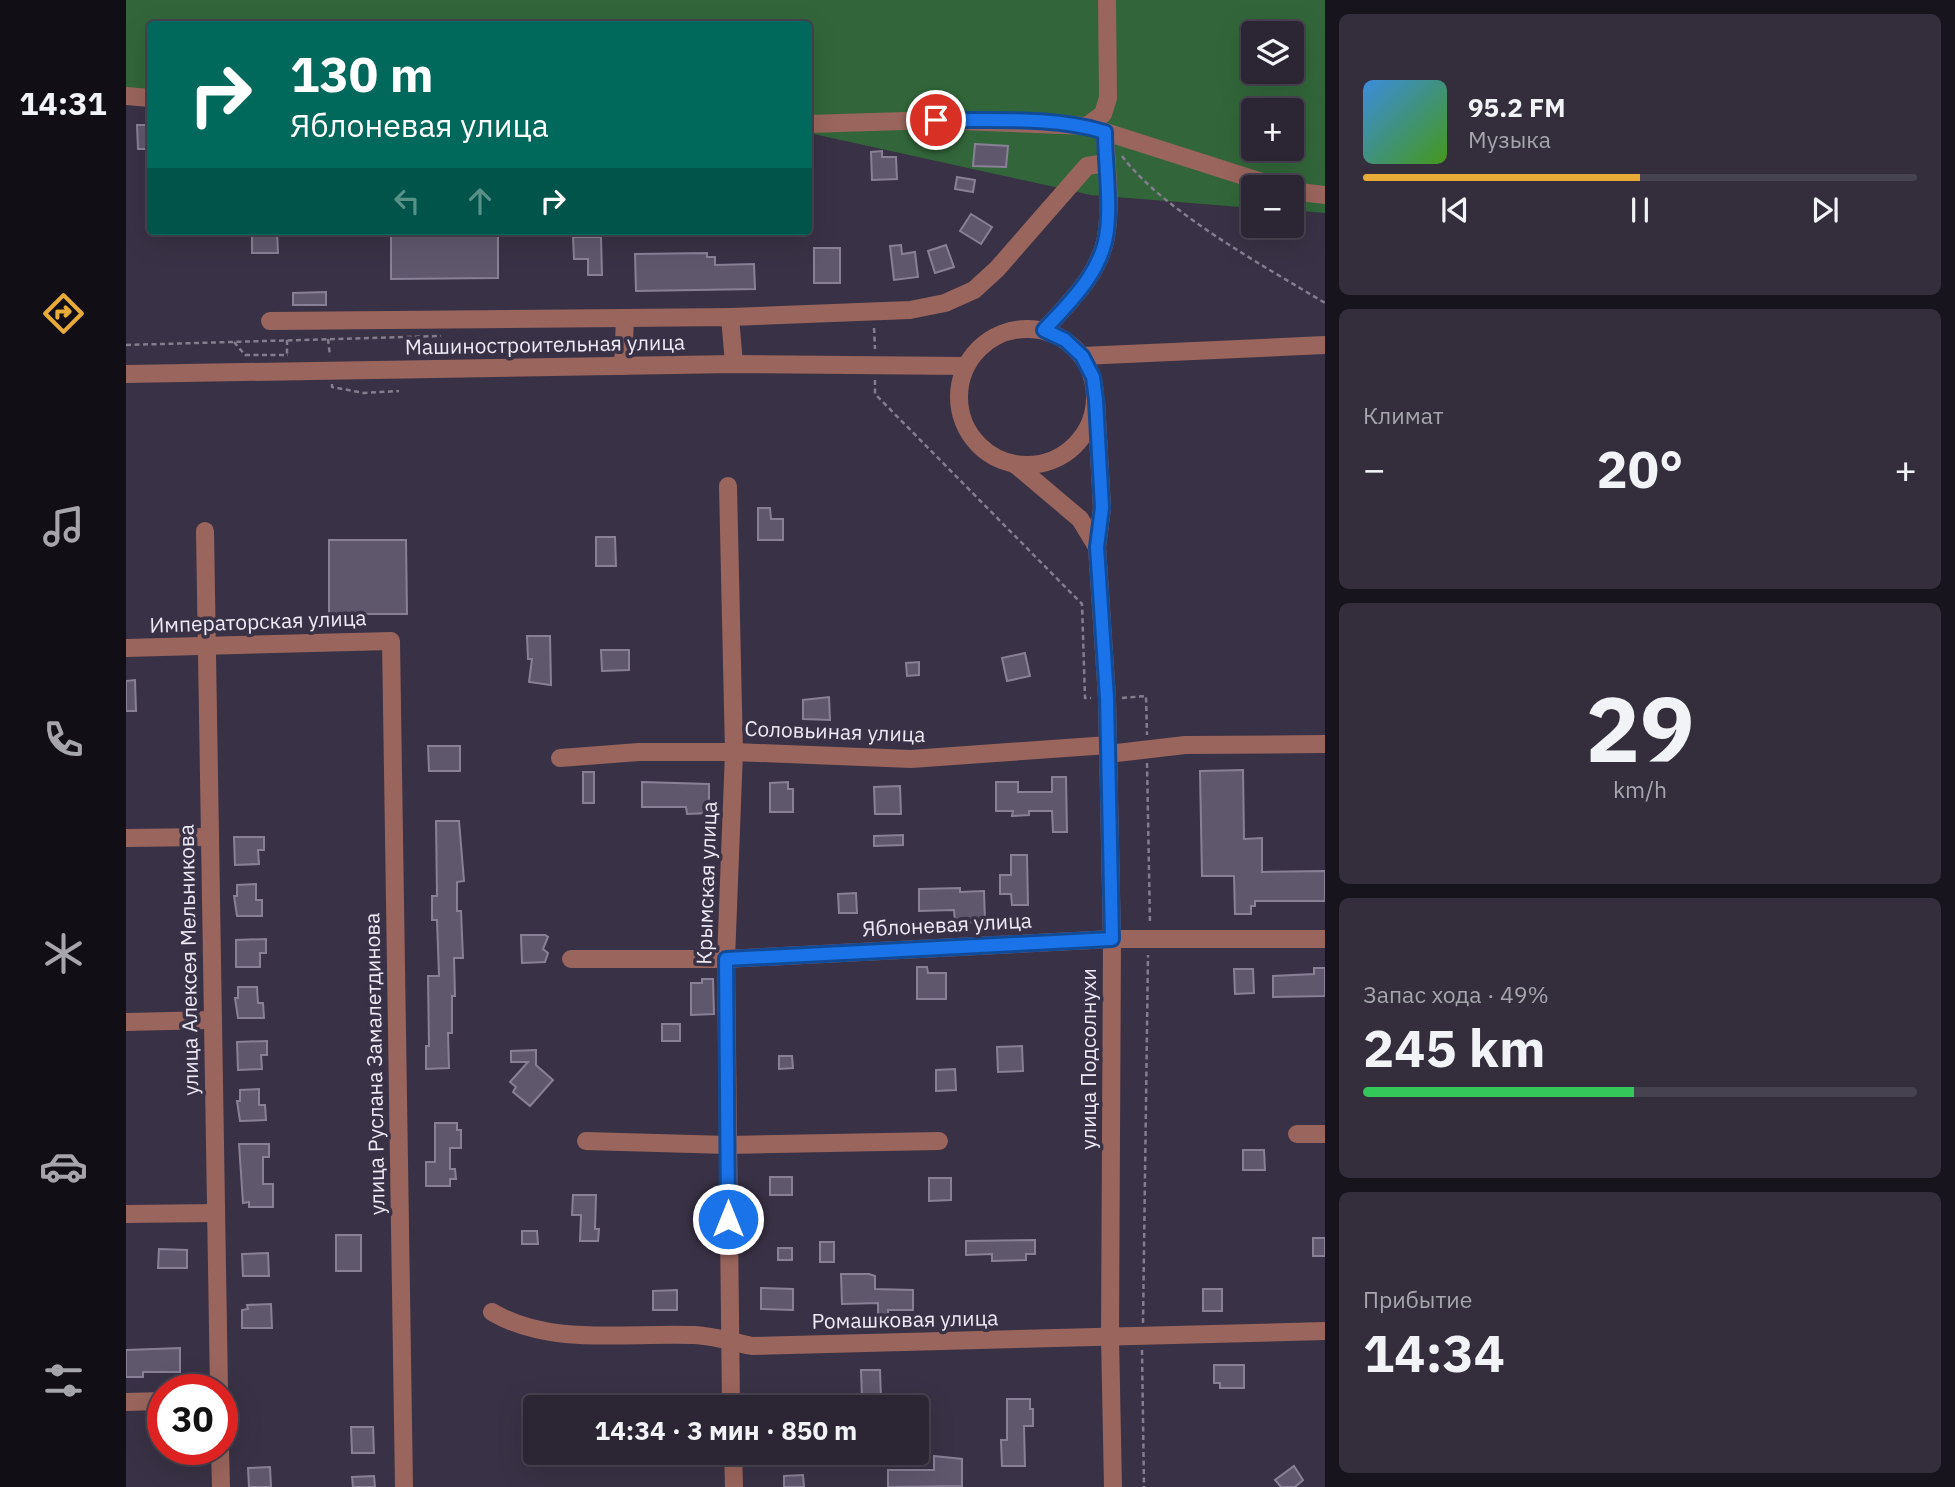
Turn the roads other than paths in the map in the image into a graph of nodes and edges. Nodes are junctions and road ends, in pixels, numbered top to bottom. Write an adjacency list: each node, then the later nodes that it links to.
1 (1107, 0): 5 (street)
2 (126, 96): 3 (street)
3 (147, 98)
4 (812, 124): 5 (street)
5 (1087, 126): 6 (street)
6 (1105, 132): 7 (street); 8 (street)
7 (1114, 159): 11 (street); 14 (street)
8 (1241, 175)
9 (1304, 192): 10 (street)
10 (1325, 195)
11 (730, 317): 12 (street); 17 (street)
12 (625, 318): 13 (street); 18 (street)
13 (270, 321)
14 (1044, 330): 16 (street); 19 (street)
15 (1325, 345): 16 (street)
16 (1082, 356): 21 (street)
17 (734, 364): 18 (street, Машиностроительная улица); 19 (street, Машиностроительная улица)
18 (623, 366): 20 (street, Машиностроительная улица)
19 (965, 366): 22 (street)
20 (126, 374)
21 (1096, 400): 22 (street); 25 (street, улица Подсолнухи)
22 (1016, 465): 25 (street)
23 (728, 486): 31 (street, Крымская улица)
24 (205, 531): 27 (street, улица Алексея Мельникова)
25 (1097, 547): 30 (street, улица Подсолнухи)
26 (391, 641): 27 (street, Императорская улица); 59 (street, улица Руслана Замалетдинова)
27 (206, 647): 28 (street, Императорская улица); 33 (street, улица Алексея Мельникова)
28 (126, 648)
29 (1325, 744): 30 (street, Соловьиная улица)
30 (1108, 749): 31 (street, Соловьиная улица); 35 (street, улица Подсолнухи)
31 (734, 752): 32 (street, Соловьиная улица); 38 (street, Крымская улица)
32 (560, 758)
33 (210, 837): 34 (street); 39 (street, улица Алексея Мельникова)
34 (126, 838)
35 (1112, 939): 36 (street, Яблоневая улица); 38 (street, Яблоневая улица); 50 (street, улица Подсолнухи)
36 (1325, 939)
37 (571, 959): 38 (street, Яблоневая улица)
38 (726, 959): 45 (street, Крымская улица)
39 (213, 1020): 40 (street); 46 (street, улица Алексея Мельникова)
40 (126, 1022)
41 (1325, 1133): 42 (street)
42 (1297, 1134)
43 (586, 1141): 45 (street)
44 (939, 1141): 45 (street)
45 (728, 1145): 51 (street, Крымская улица)
46 (216, 1213): 47 (street); 52 (street, улица Алексея Мельникова)
47 (126, 1214)
48 (492, 1312): 51 (street, Ромашковая улица)
49 (1325, 1331): 50 (street, Ромашковая улица)
50 (1110, 1337): 51 (street, Ромашковая улица); 61 (street, улица Подсолнухи)
51 (729, 1341): 53 (street, Крымская улица)
52 (219, 1374)
53 (731, 1395)
54 (147, 1401): 55 (street)
55 (126, 1402)
56 (220, 1465): 58 (street)
57 (733, 1465): 60 (street)
58 (221, 1487)
59 (404, 1487)
60 (734, 1487)
61 (1113, 1487)

